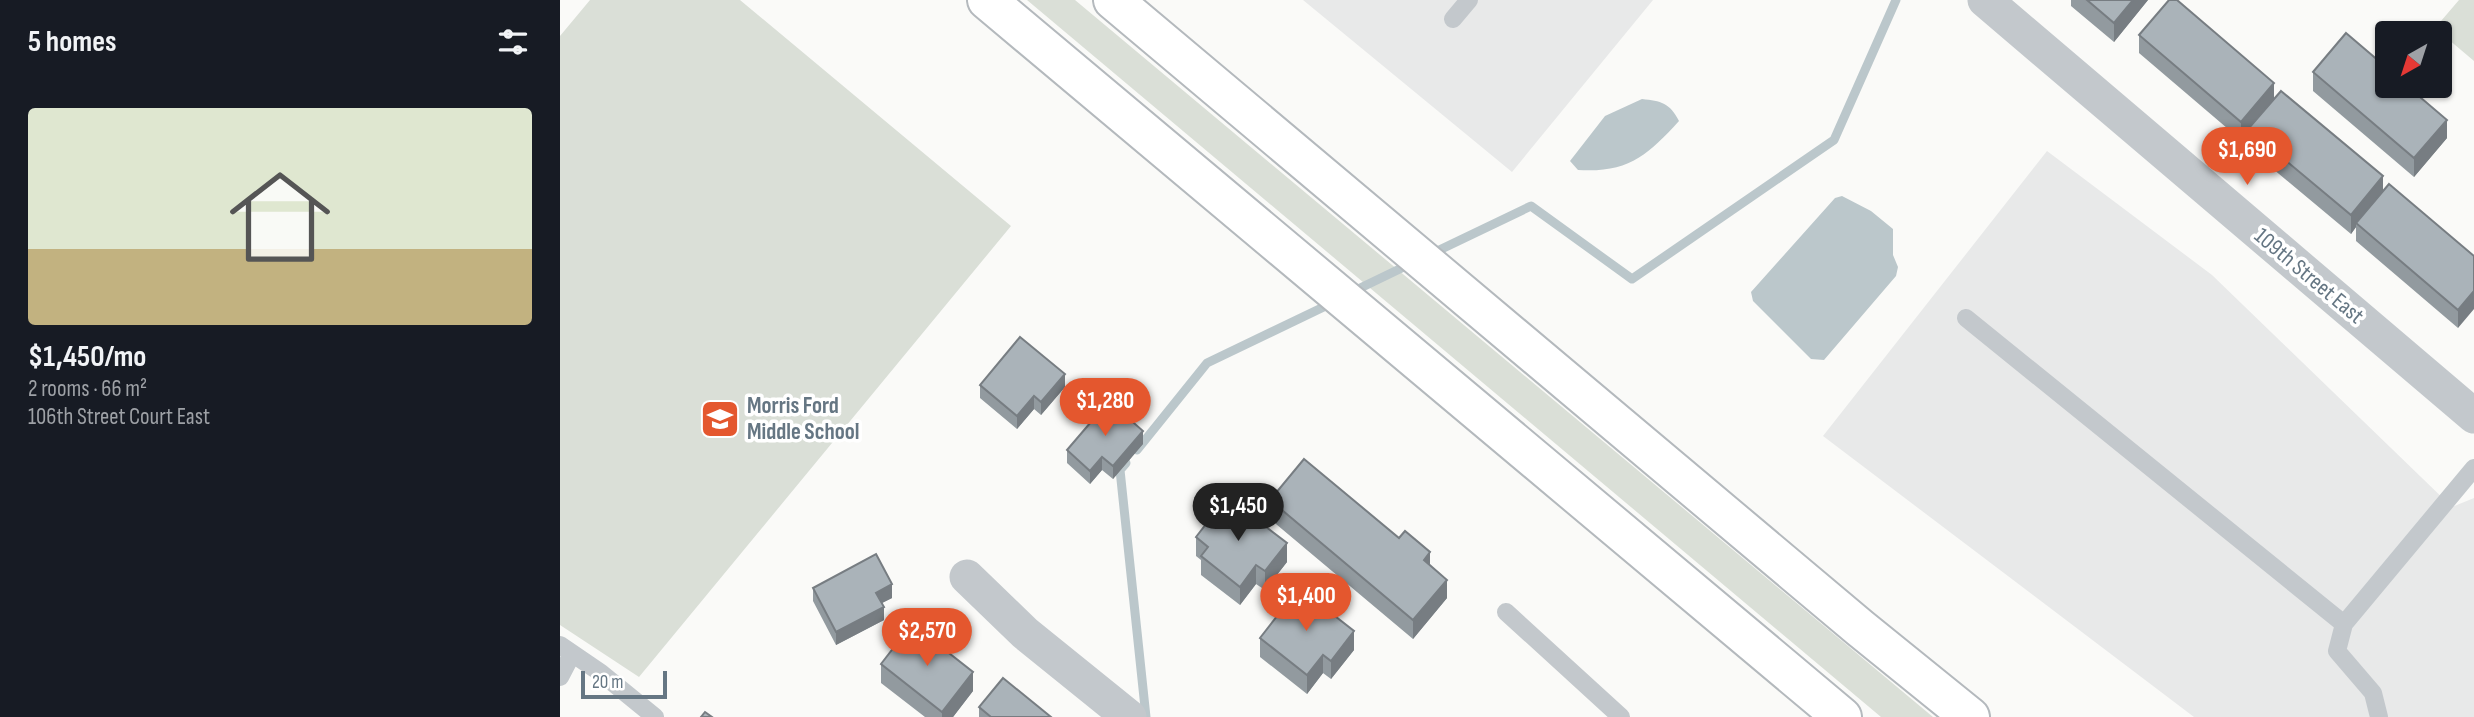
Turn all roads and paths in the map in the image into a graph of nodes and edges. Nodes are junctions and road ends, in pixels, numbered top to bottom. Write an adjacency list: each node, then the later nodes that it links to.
1 (987, 0): 17 (highway)
2 (1113, 0): 18 (highway)
3 (1469, 0): 5 (lane)
4 (1998, 4): 7 (street, 109th Street East)
5 (1454, 19)
6 (1966, 318): 11 (lane)
7 (2474, 416)
8 (2474, 468): 11 (lane)
9 (967, 577): 15 (street)
10 (1506, 612): 16 (lane)
11 (2344, 624): 19 (lane)
12 (566, 649): 13 (lane); 14 (lane)
13 (560, 677)
14 (655, 717)
15 (1129, 717)
16 (1621, 717)
17 (1842, 717)
18 (1970, 717)
19 (2379, 717)

